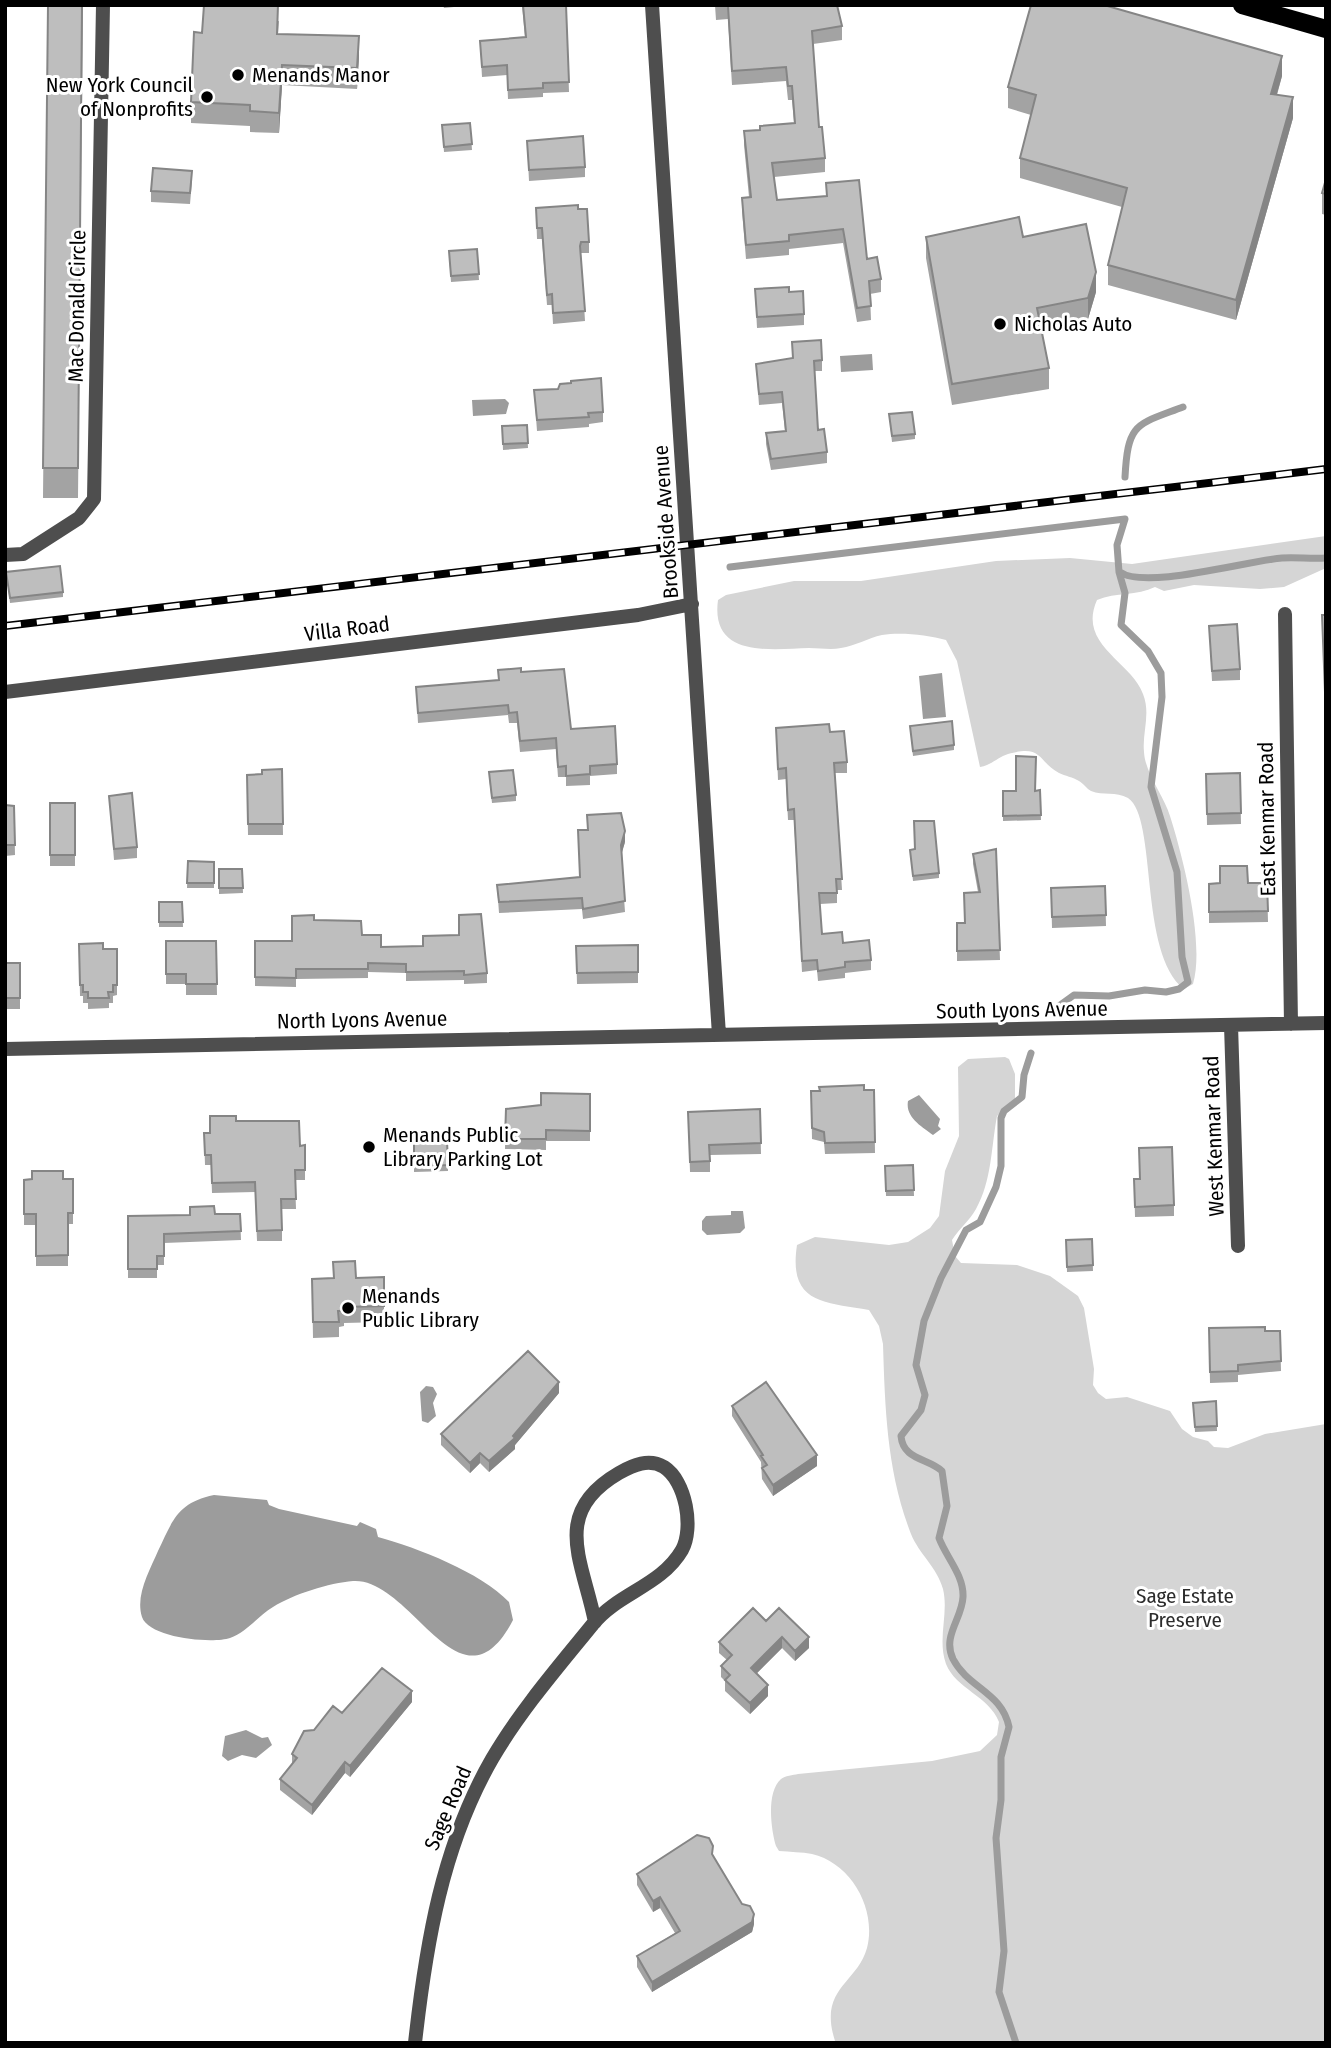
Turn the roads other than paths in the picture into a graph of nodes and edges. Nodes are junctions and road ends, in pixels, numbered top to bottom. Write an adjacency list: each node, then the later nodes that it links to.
1 (103, 5): 5 (street, Mac Donald Circle)
2 (652, 5): 6 (street, Brookside Avenue)
3 (1242, 5): 4 (main road)
4 (1326, 29)
5 (5, 555)
6 (692, 604): 8 (street, Villa Road); 12 (street, Brookside Avenue)
7 (1285, 614): 10 (street, East Kenmar Road)
8 (5, 692)
9 (1326, 1023): 10 (street, South Lyons Avenue)
10 (1291, 1024): 11 (street, South Lyons Avenue)
11 (1231, 1025): 12 (street, South Lyons Avenue); 14 (street, West Kenmar Road)
12 (719, 1035): 13 (street, North Lyons Avenue)
13 (5, 1049)
14 (1238, 1247)
15 (595, 1622): 15 (street, Sage Road); 16 (street, Sage Road)
16 (415, 2043)

